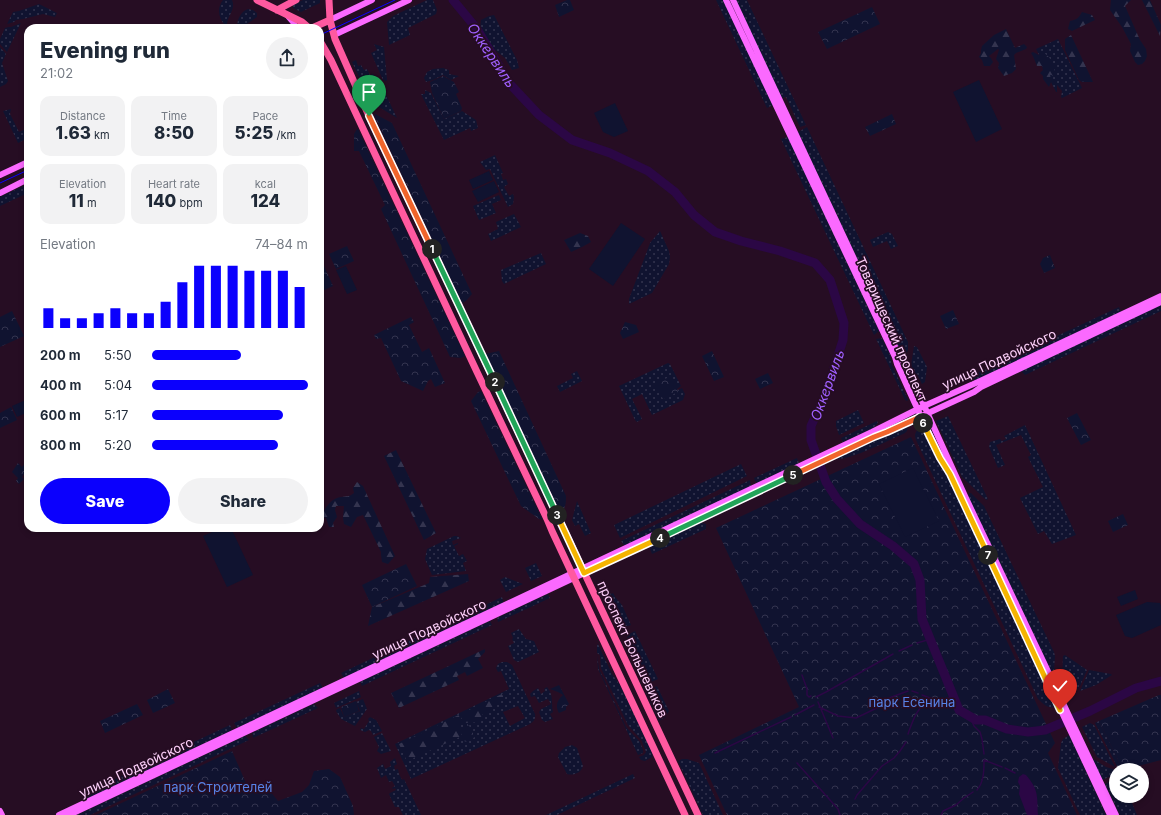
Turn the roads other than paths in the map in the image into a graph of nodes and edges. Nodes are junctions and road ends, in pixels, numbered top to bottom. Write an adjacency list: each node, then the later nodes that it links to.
1 (257, 0): 8 (main road)
2 (296, 0): 8 (main road)
3 (329, 0): 10 (main road, проспект Большевиков)
4 (372, 0): 10 (street)
5 (409, 0): 14 (street)
6 (726, 0): 24 (street, Товарищеский проспект)
7 (733, 0): 23 (street, Товарищеский проспект)
8 (277, 10): 9 (main road)
9 (286, 14): 11 (street); 12 (main road)
10 (330, 20): 13 (main road); 14 (main road, проспект Большевиков)
11 (294, 24)
12 (304, 24)
13 (321, 24)
14 (334, 35): 15 (main road); 28 (main road, проспект Большевиков)
15 (324, 39)
16 (324, 49): 29 (main road, проспект Большевиков)
17 (24, 164): 18 (street)
18 (0, 175)
19 (24, 181): 20 (street)
20 (0, 192)
21 (1161, 296): 23 (street, улица Подвойского)
22 (1161, 302): 25 (street, улица Подвойского)
23 (924, 406): 24 (street, улица Подвойского); 25 (street, Товарищеский проспект)
24 (917, 410): 26 (street, Товарищеский проспект); 27 (street, улица Подвойского)
25 (927, 413): 26 (street, улица Подвойского); 30 (street, Товарищеский проспект)
26 (920, 417): 27 (street, улица Подвойского); 30 (street, Товарищеский проспект)
27 (827, 456): 28 (street, улица Подвойского)
28 (583, 571): 29 (street, улица Подвойского); 37 (main road, проспект Большевиков)
29 (573, 576): 34 (street, улица Подвойского); 35 (street, улица Подвойского); 36 (main road, проспект Большевиков)
30 (1063, 708): 31 (street)
31 (1072, 729): 38 (street); 39 (street)
32 (0, 811): 33 (street)
33 (2, 815)
34 (59, 815)
35 (70, 815)
36 (685, 815)
37 (698, 815)
38 (1110, 815)
39 (1116, 815)

